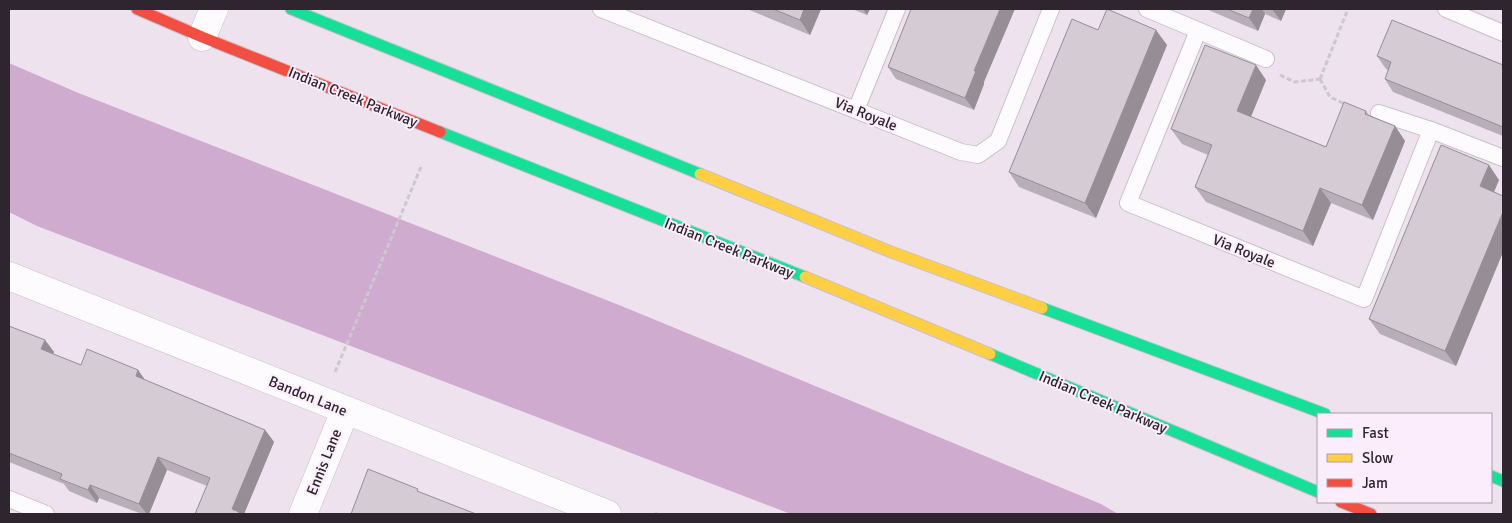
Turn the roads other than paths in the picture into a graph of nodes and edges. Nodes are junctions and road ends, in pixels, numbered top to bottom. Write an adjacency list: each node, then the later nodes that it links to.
1 (214, 9): 12 (street)
2 (291, 9): 20 (street)
3 (600, 9): 9 (lane, Via Royale)
4 (897, 9): 14 (lane)
5 (1051, 9): 14 (lane, Via Royale)
6 (1147, 9): 10 (lane)
7 (1446, 9): 11 (lane)
8 (153, 12): 12 (street, Indian Creek Parkway)
9 (631, 14): 14 (lane, Via Royale)
10 (1198, 31): 13 (lane); 16 (lane, Via Royale)
11 (1503, 33)
12 (202, 37): 21 (street, Indian Creek Parkway)
13 (1266, 59)
14 (856, 110)
15 (1379, 113): 16 (lane)
16 (1431, 130): 17 (lane)
17 (1503, 158)
18 (9, 276): 19 (street, Bandon Lane)
19 (345, 411): 25 (street, Ennis Lane); 26 (street, Bandon Lane)
20 (1322, 413)
21 (1317, 492)
22 (9, 499): 24 (lane)
23 (1344, 503): 27 (street)
24 (46, 514)
25 (303, 514)
26 (607, 514)
27 (1371, 514)

